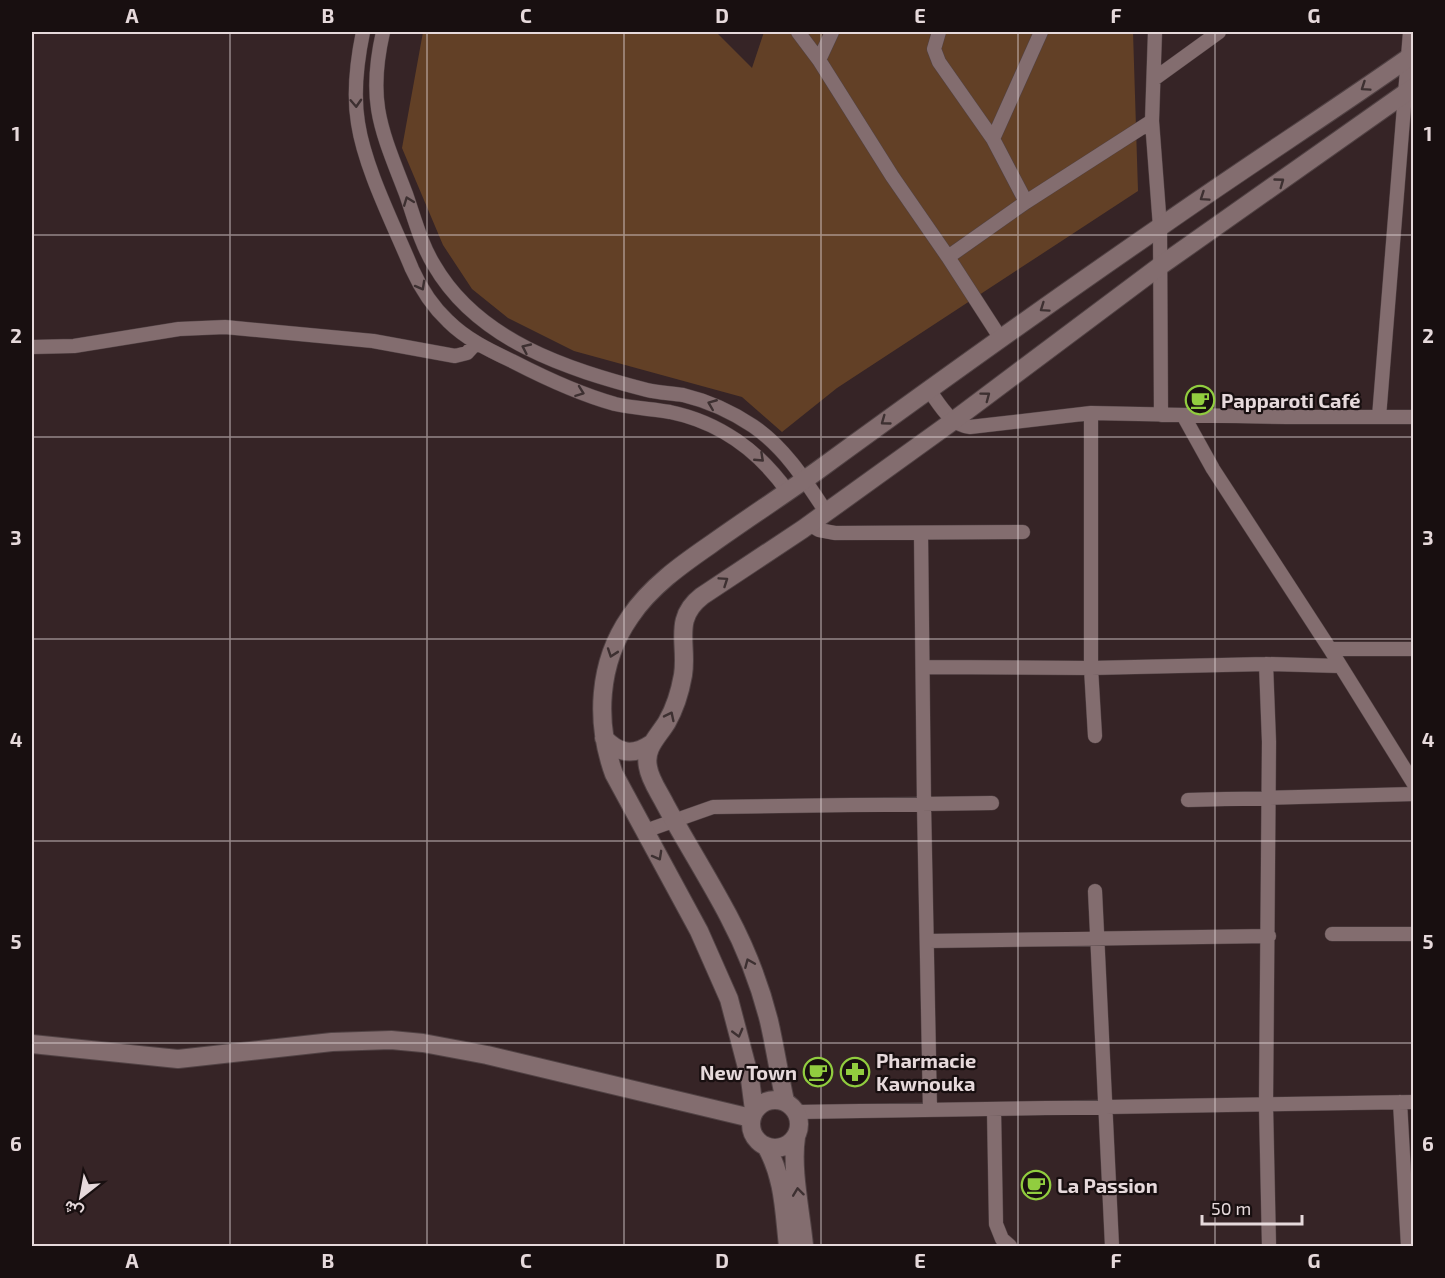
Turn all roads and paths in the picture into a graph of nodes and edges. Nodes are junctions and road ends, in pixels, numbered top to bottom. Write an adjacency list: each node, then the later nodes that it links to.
1 (383, 32): 10 (street)
2 (832, 32): 12 (street)
3 (939, 32): 16 (street)
4 (1041, 32): 16 (street)
5 (1155, 32): 13 (street)
6 (1219, 32): 13 (street)
7 (1410, 32): 11 (street)
8 (802, 33): 12 (street)
9 (361, 38): 10 (street); 22 (street, one-way to 22)
10 (379, 47): 31 (street, one-way to 10)
11 (1410, 56): 14 (street); 18 (street, one-way to 18)
12 (819, 60): 19 (street)
13 (1154, 79): 15 (street)
14 (1409, 90): 20 (street, one-way to 14); 28 (street)
15 (1152, 121): 17 (street); 18 (street)
16 (993, 139): 17 (street)
17 (1026, 202): 19 (street)
18 (1160, 227): 20 (street); 21 (street, one-way to 21)
19 (948, 257): 21 (street)
20 (1160, 266): 26 (street); 30 (street, one-way to 20)
21 (1001, 339): 24 (street)
22 (476, 343): 23 (street); 32 (street, one-way to 32)
23 (32, 347)
24 (929, 390): 30 (street); 31 (street, one-way to 31)
25 (1091, 413): 26 (street); 30 (street); 42 (street)
26 (1161, 415): 27 (street)
27 (1183, 415): 28 (street); 37 (street)
28 (1379, 417): 29 (street)
29 (1413, 417)
30 (953, 421): 33 (street)
31 (804, 480): 32 (street); 33 (street)
32 (788, 492): 44 (street, one-way to 44)
33 (826, 512): 34 (street)
34 (808, 524): 35 (street); 45 (street, one-way to 34)
35 (921, 532): 36 (street); 41 (street)
36 (1023, 532)
37 (1330, 649): 38 (street); 40 (street)
38 (1413, 649)
39 (1266, 664): 40 (street); 42 (street); 48 (street)
40 (1340, 666): 46 (street)
41 (924, 667): 42 (street); 51 (street)
42 (1091, 668): 43 (street)
43 (1095, 736)
44 (604, 738): 45 (street); 53 (street)
45 (651, 744): 52 (street)
46 (1413, 784)
47 (1413, 794): 48 (street)
48 (1269, 799): 49 (street); 57 (street)
49 (1188, 800)
50 (992, 803): 51 (street)
51 (924, 804): 52 (street); 59 (street)
52 (674, 820): 53 (street); 63 (street, one-way to 52)
53 (645, 831): 67 (street, one-way to 67)
54 (1095, 891): 58 (street)
55 (1332, 934): 56 (street)
56 (1413, 934)
57 (1269, 936): 58 (street); 62 (street)
58 (1096, 937): 59 (street); 64 (street)
59 (928, 941): 65 (street)
60 (32, 1044): 67 (street)
61 (1407, 1102): 62 (street); 75 (street)
62 (1266, 1105): 64 (street); 74 (street)
63 (791, 1107): 65 (street); 67 (street); 68 (street)
64 (1105, 1107): 66 (street); 73 (street)
65 (930, 1110): 66 (street)
66 (994, 1110): 72 (street)
67 (753, 1114): 69 (street)
68 (796, 1137): 69 (street); 71 (street, one-way to 68)
69 (766, 1146): 70 (street)
70 (788, 1246)
71 (804, 1246)
72 (1010, 1246)
73 (1112, 1246)
74 (1269, 1246)
75 (1408, 1246)

